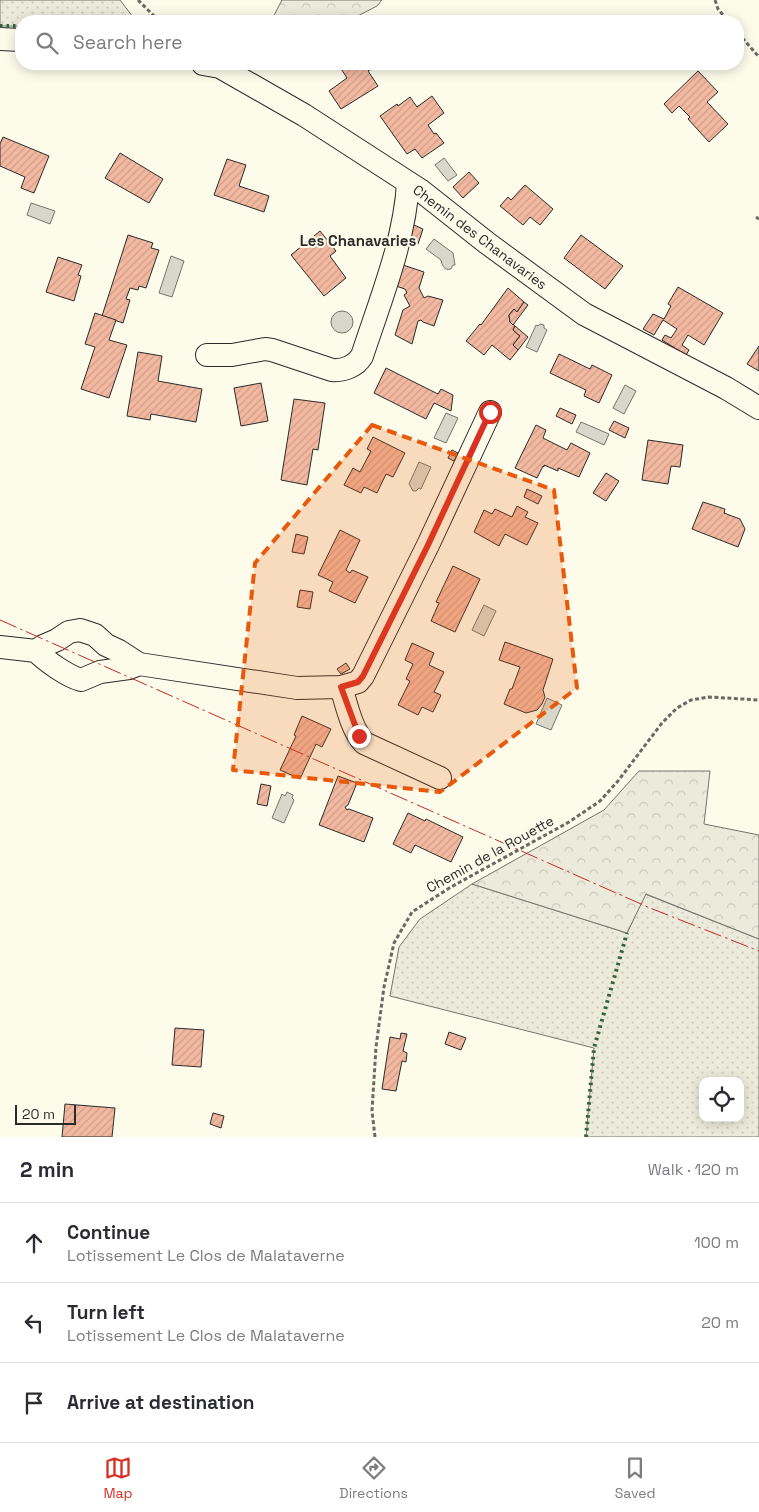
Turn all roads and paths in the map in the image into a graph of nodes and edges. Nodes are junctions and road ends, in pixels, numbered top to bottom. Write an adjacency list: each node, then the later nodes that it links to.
1 (138, 0): 3 (path)
2 (715, 0): 4 (path)
3 (152, 15)
4 (723, 15)
5 (0, 39): 6 (street)
6 (15, 40)
7 (744, 40): 8 (path)
8 (759, 57)
9 (227, 70): 10 (street, Chemin des Chanavaries)
10 (408, 183): 11 (street); 12 (street, Chemin des Chanavaries)
11 (207, 355)
12 (759, 408)
13 (490, 412): 17 (street)
14 (0, 647): 15 (street)
15 (36, 651): 16 (street); 16 (street)
16 (139, 664): 17 (street)
17 (341, 687): 19 (street)
18 (759, 700): 20 (path, Chemin de la Rouette)
19 (440, 778)
20 (375, 1137)

